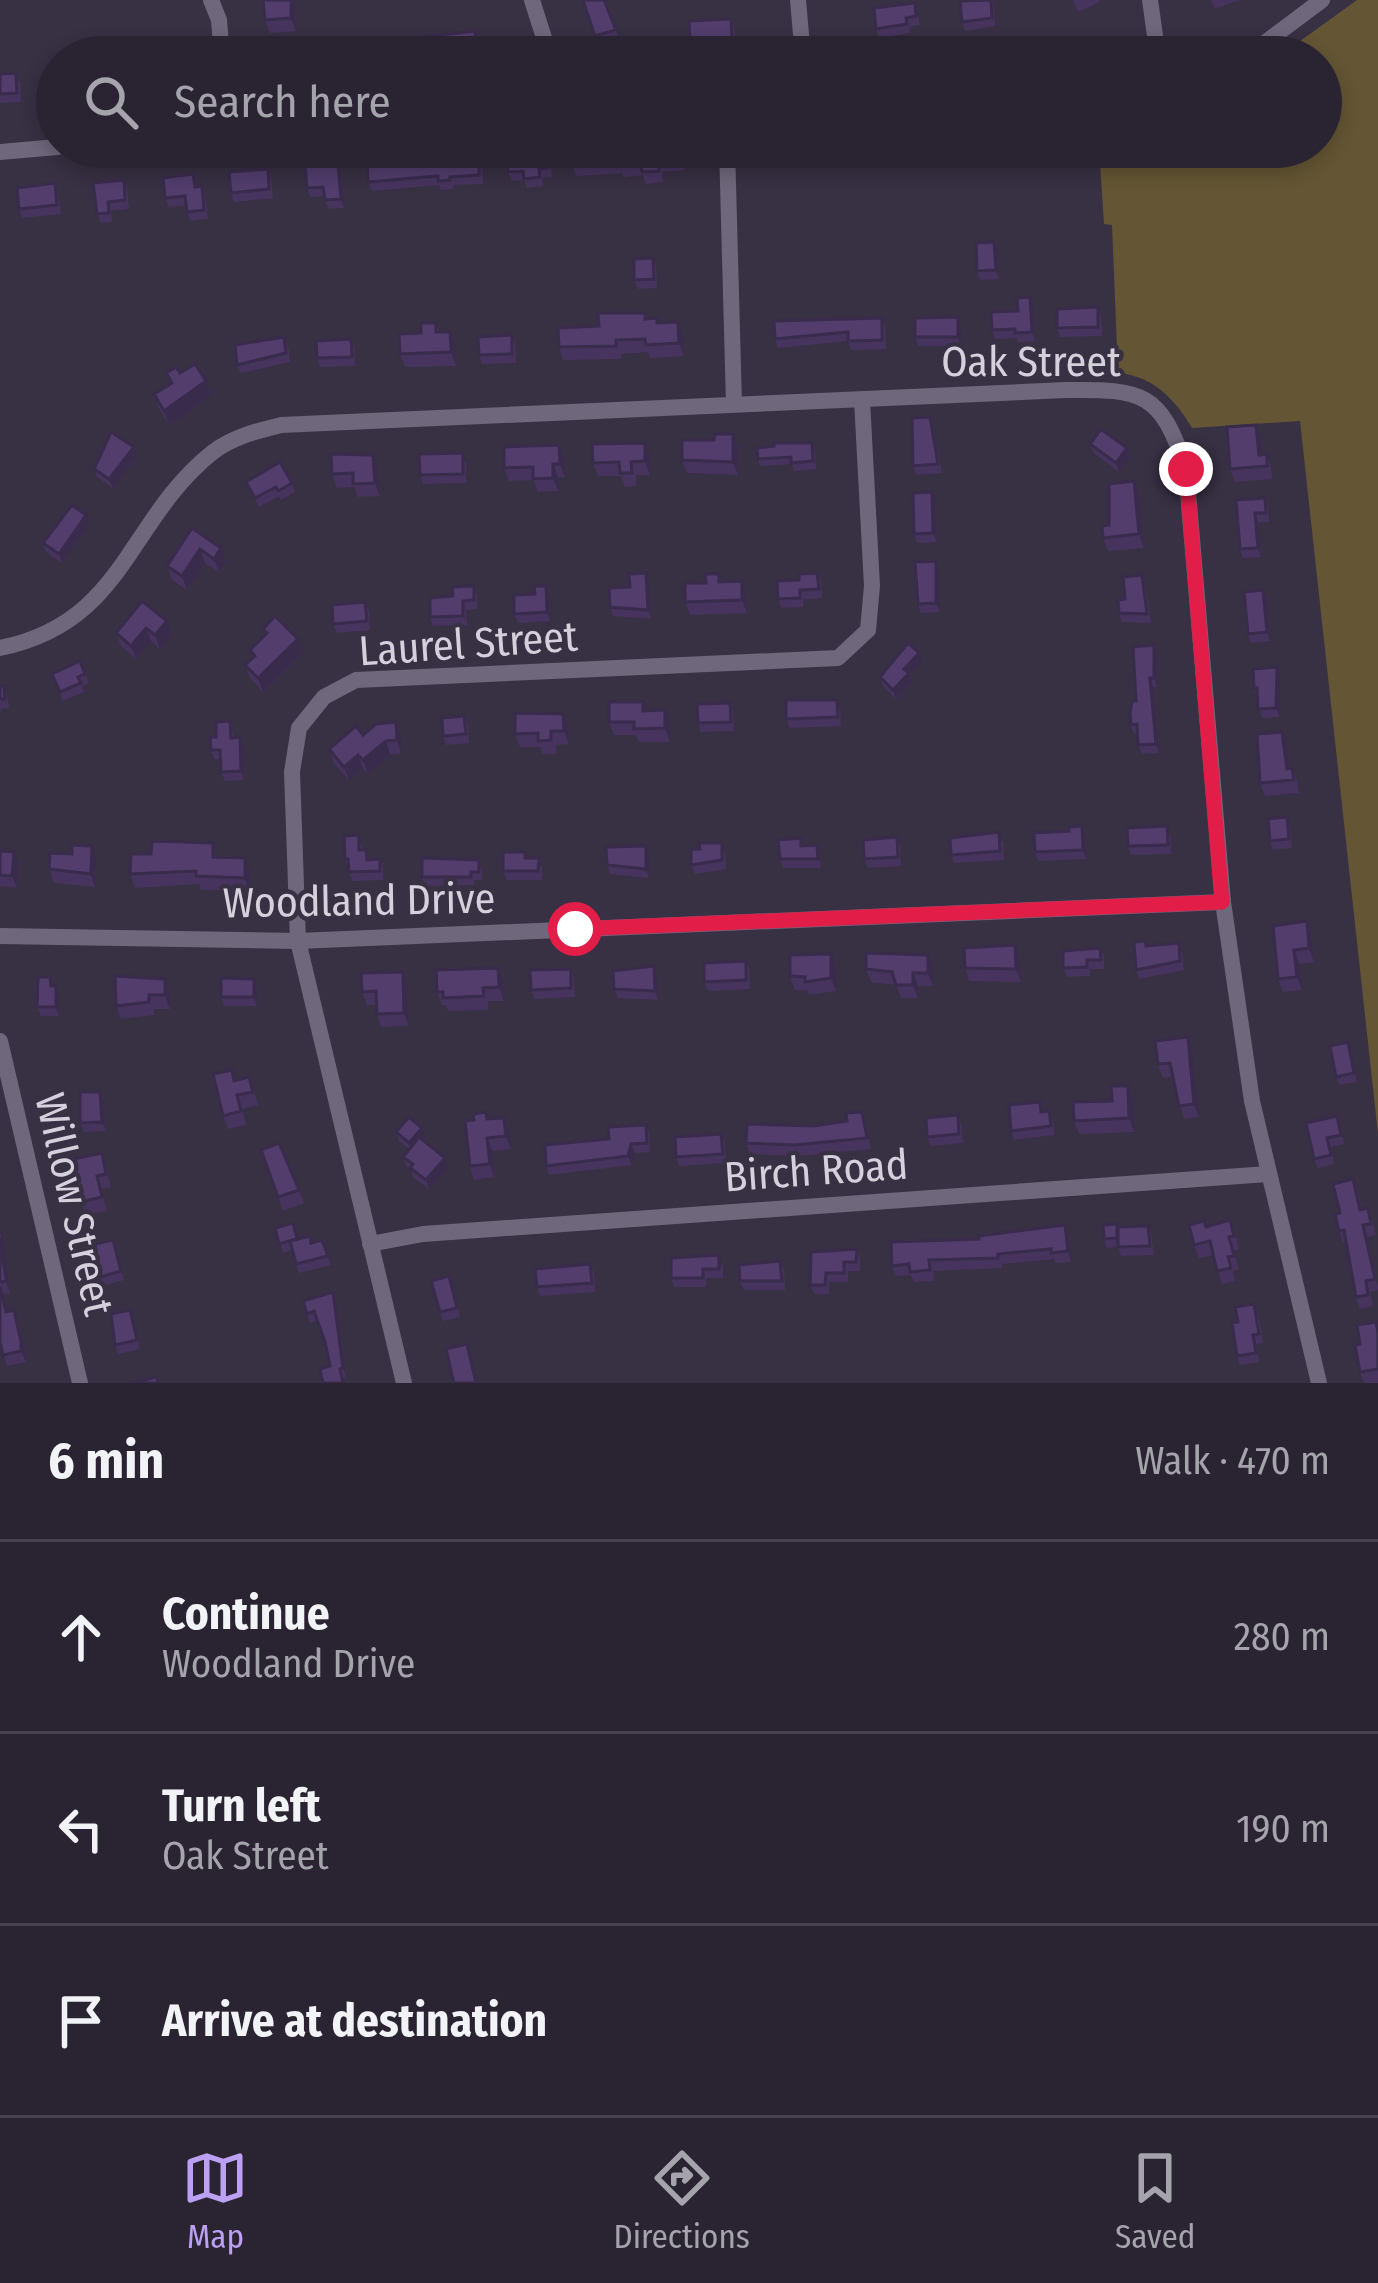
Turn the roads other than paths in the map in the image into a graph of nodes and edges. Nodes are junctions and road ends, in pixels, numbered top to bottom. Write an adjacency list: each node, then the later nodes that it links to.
1 (211, 0): 6 (street)
2 (532, 0): 7 (street)
3 (798, 0): 8 (street)
4 (1150, 0): 9 (street)
5 (1322, 0): 10 (street)
6 (220, 36)
7 (543, 36)
8 (801, 36)
9 (1155, 36)
10 (1274, 36)
11 (36, 149): 12 (street)
12 (0, 152)
13 (728, 168): 15 (street)
14 (862, 400): 15 (street, Oak Street); 17 (street, Oak Street); 19 (street, Laurel Street)
15 (734, 404): 16 (street, Oak Street)
16 (0, 648)
17 (1222, 902): 19 (street, Woodland Drive); 21 (street, Oak Street)
18 (0, 936): 19 (street, Woodland Drive)
19 (298, 941): 22 (street, Laurel Street)
20 (0, 1041): 23 (street, Willow Street)
21 (1268, 1174): 22 (street, Birch Road); 25 (street, Oak Street)
22 (370, 1244): 24 (street, Laurel Street)
23 (80, 1383)
24 (404, 1383)
25 (1319, 1383)

